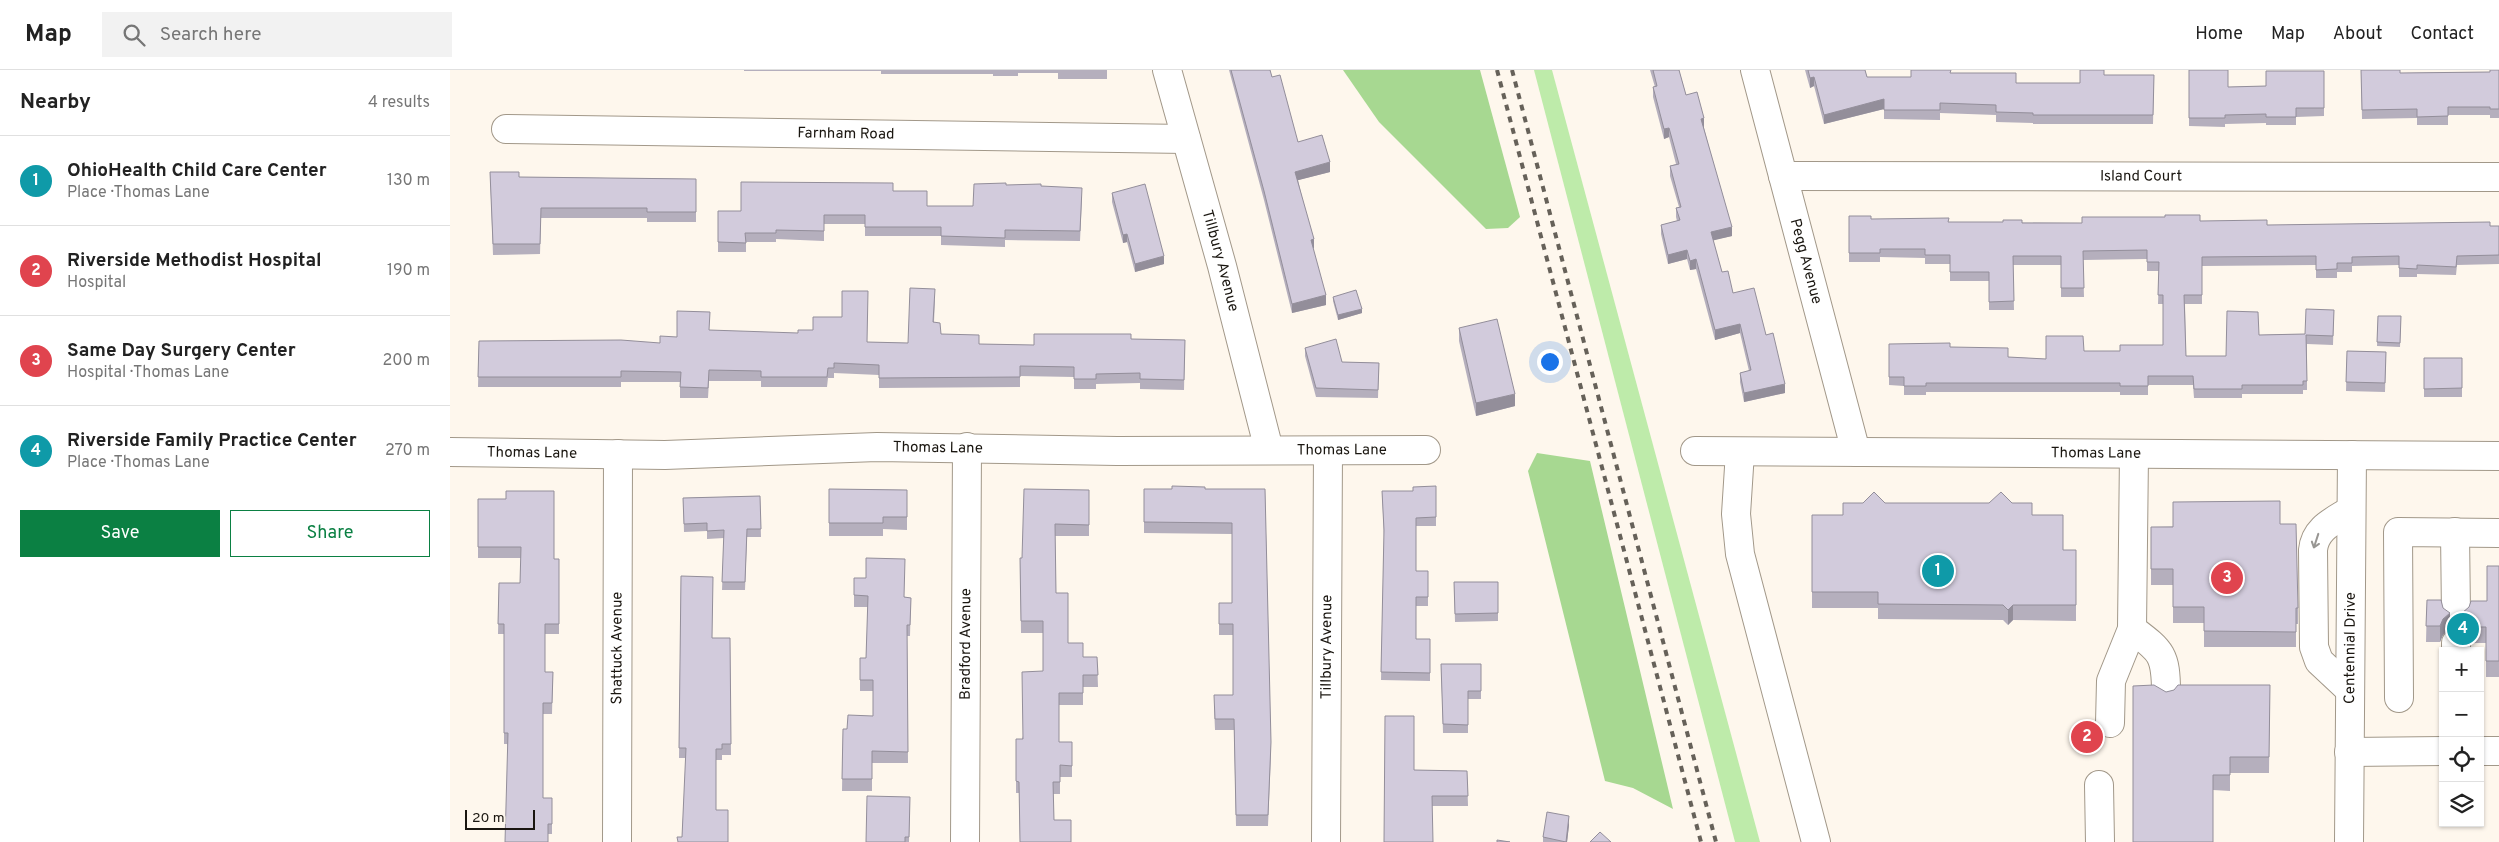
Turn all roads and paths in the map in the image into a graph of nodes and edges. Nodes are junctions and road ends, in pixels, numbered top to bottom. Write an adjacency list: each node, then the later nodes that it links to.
1 (1167, 70): 4 (street, Tillbury Avenue)
2 (1755, 70): 5 (street, Pegg Avenue)
3 (506, 128): 4 (street, Farnham Road)
4 (1186, 139): 8 (street, Tillbury Avenue)
5 (1783, 176): 6 (street, Island Court); 14 (street, Pegg Avenue)
6 (2499, 177)
7 (967, 447): 8 (street, Thomas Lane); 15 (street, Thomas Lane); 34 (street, Bradford Avenue)
8 (1270, 450): 10 (street, Thomas Lane)
9 (1426, 450): 10 (street, Thomas Lane)
10 (1328, 451): 35 (street, Tillbury Avenue)
11 (1695, 451): 13 (street, Thomas Lane)
12 (450, 452): 15 (street, Thomas Lane)
13 (1740, 452): 14 (street, Thomas Lane); 36 (street)
14 (1856, 452): 16 (street, Thomas Lane)
15 (618, 454): 33 (street, Shattuck Avenue)
16 (2134, 454): 17 (street, Thomas Lane); 23 (street)
17 (2352, 455): 18 (street, Thomas Lane); 19 (street, Centennial Drive)
18 (2499, 456)
19 (2351, 510): 24 (street, Centennial Drive); 24 (street, one-way to 24)
20 (2455, 532): 21 (street); 22 (street); 26 (street)
21 (2499, 533)
22 (2456, 616)
23 (2132, 629): 25 (street); 27 (street)
24 (2350, 690): 30 (street, Centennial Drive)
25 (2166, 692)
26 (2399, 698)
27 (2110, 723)
28 (2484, 751): 29 (street)
29 (2499, 751)
30 (2349, 752): 31 (street); 38 (street, Centennial Drive)
31 (2439, 752)
32 (2099, 785): 37 (street)
33 (617, 842)
34 (965, 842)
35 (1326, 842)
36 (1816, 842)
37 (2100, 842)
38 (2349, 842)

